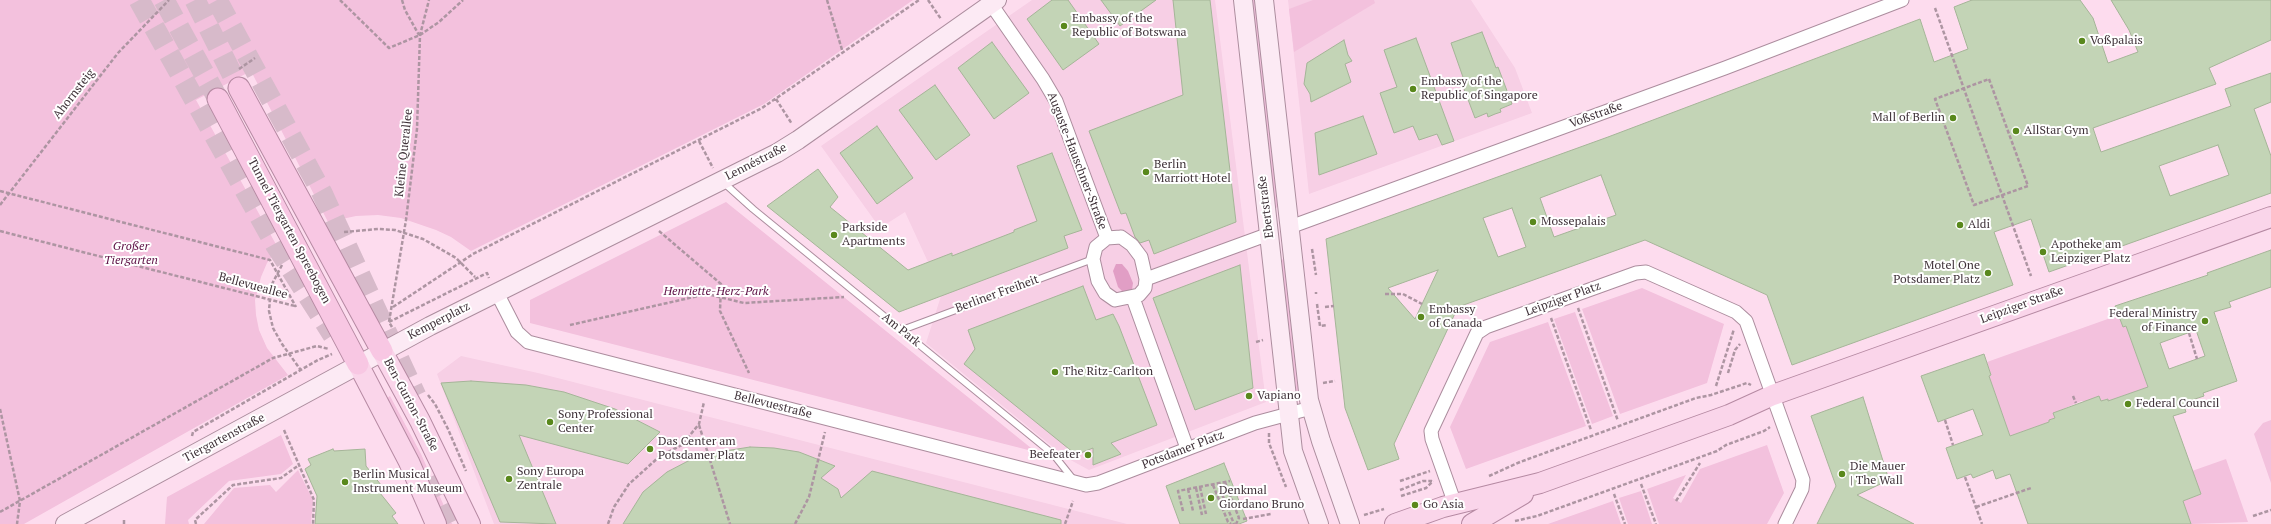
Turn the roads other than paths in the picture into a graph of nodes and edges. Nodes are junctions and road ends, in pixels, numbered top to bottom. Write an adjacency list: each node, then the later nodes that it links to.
1 (1243, 0): 10 (main road, Ebertstraße)
2 (1264, 0): 9 (main road, Ebertstraße)
3 (1902, 0): 9 (street, Voßstraße)
4 (994, 2): 7 (main road, Lennéstraße); 11 (street, Auguste-Hauschner-Straße)
5 (239, 88): 17 (highway, Tunnel Tiergarten Spreebogen)
6 (218, 99): 18 (highway, Tunnel Tiergarten Spreebogen)
7 (719, 177): 14 (main road, Lennéstraße); 16 (lane, Am Park)
8 (2271, 217): 19 (main road, Leipziger Straße)
9 (1290, 227): 10 (main road); 20 (main road, Ebertstraße)
10 (1269, 234): 13 (street); 21 (main road, Ebertstraße)
11 (1107, 238): 12 (street); 13 (street)
12 (1093, 259): 15 (street); 16 (lane, Berliner Freiheit)
13 (1146, 280): 15 (street)
14 (493, 285): 17 (main road, Kemperplatz); 23 (street, Bellevuestraße)
15 (1133, 298): 22 (street)
16 (902, 330): 23 (lane, Am Park)
17 (382, 351): 18 (main road, Tiergartenstraße); 28 (main road, Ben-Gurion-Straße)
18 (358, 364): 26 (main road, Tiergartenstraße); 27 (main road)
19 (1773, 395): 24 (main road); 25 (street, Leipziger Platz); 33 (street, Leipziger Platz)
20 (1311, 408): 21 (street, Potsdamer Platz); 30 (main road)
21 (1289, 414): 22 (street, Potsdamer Platz); 29 (main road)
22 (1187, 448): 23 (street, Potsdamer Platz)
23 (1076, 483)
24 (1540, 484): 25 (main road); 32 (main road)
25 (1455, 504): 31 (main road)
26 (66, 524)
27 (436, 524)
28 (470, 524)
29 (1319, 524)
30 (1350, 524)
31 (1395, 524)
32 (1472, 524)
33 (1785, 524)

